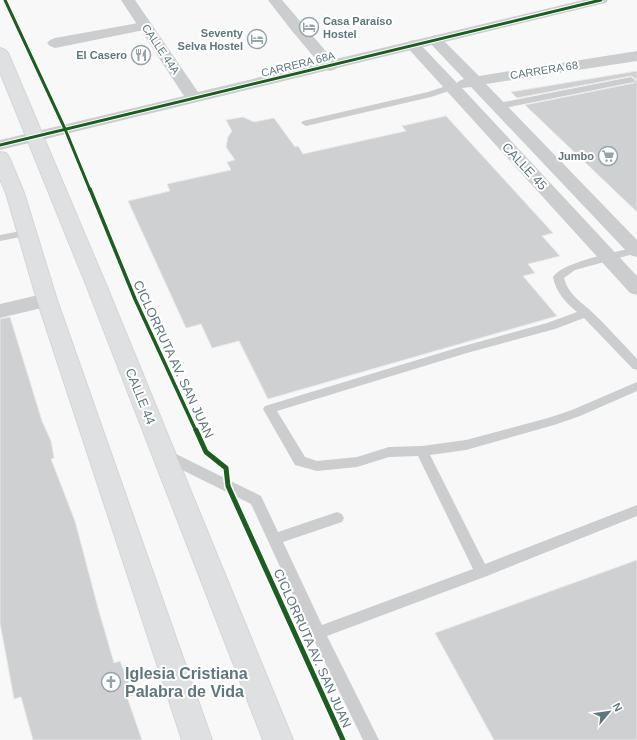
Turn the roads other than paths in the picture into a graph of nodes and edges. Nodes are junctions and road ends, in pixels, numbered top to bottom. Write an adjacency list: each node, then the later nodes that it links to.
1 (128, 0): 5 (street, CALLE 44A)
2 (275, 0): 11 (street)
3 (601, 0): 4 (street, CARRERA 68A)
4 (582, 2): 6 (street, CARRERA 68A)
5 (144, 26): 7 (street); 15 (street, CALLE 44A)
6 (435, 40): 8 (street, CARRERA 68A); 13 (street, CALLE 45)
7 (55, 43)
8 (413, 45): 11 (street, CARRERA 68A); 14 (street, CALLE 45)
9 (0, 53): 18 (main road, CALLE 44)
10 (637, 56): 13 (street, CARRERA 68)
11 (330, 66): 15 (street, CARRERA 68A)
12 (631, 80): 16 (lane)
13 (476, 82): 14 (street, CARRERA 68); 16 (street, CALLE 45)
14 (452, 87): 17 (lane); 24 (street, CALLE 45)
15 (194, 98): 18 (street, CARRERA 68A)
16 (499, 106): 23 (street, CALLE 45)
17 (306, 123)
18 (34, 136): 19 (street, CARRERA 68A); 32 (main road, CALLE 44)
19 (0, 145)
20 (0, 157): 21 (main road)
21 (26, 233): 22 (lane); 26 (main road)
22 (0, 238)
23 (637, 250): 24 (lane)
24 (609, 258): 25 (street, CALLE 45); 28 (lane)
25 (637, 288)
26 (47, 300): 27 (street); 38 (main road)
27 (0, 310)
28 (586, 313): 29 (lane); 31 (lane)
29 (637, 366)
30 (637, 386): 31 (lane)
31 (422, 451): 36 (lane)
32 (165, 455): 35 (lane); 39 (main road, CALLE 44)
33 (637, 510): 36 (lane)
34 (337, 518): 35 (lane)
35 (274, 539): 37 (lane)
36 (482, 572): 37 (lane)
37 (318, 633): 40 (lane)
38 (197, 740)
39 (278, 740)
40 (371, 740)

